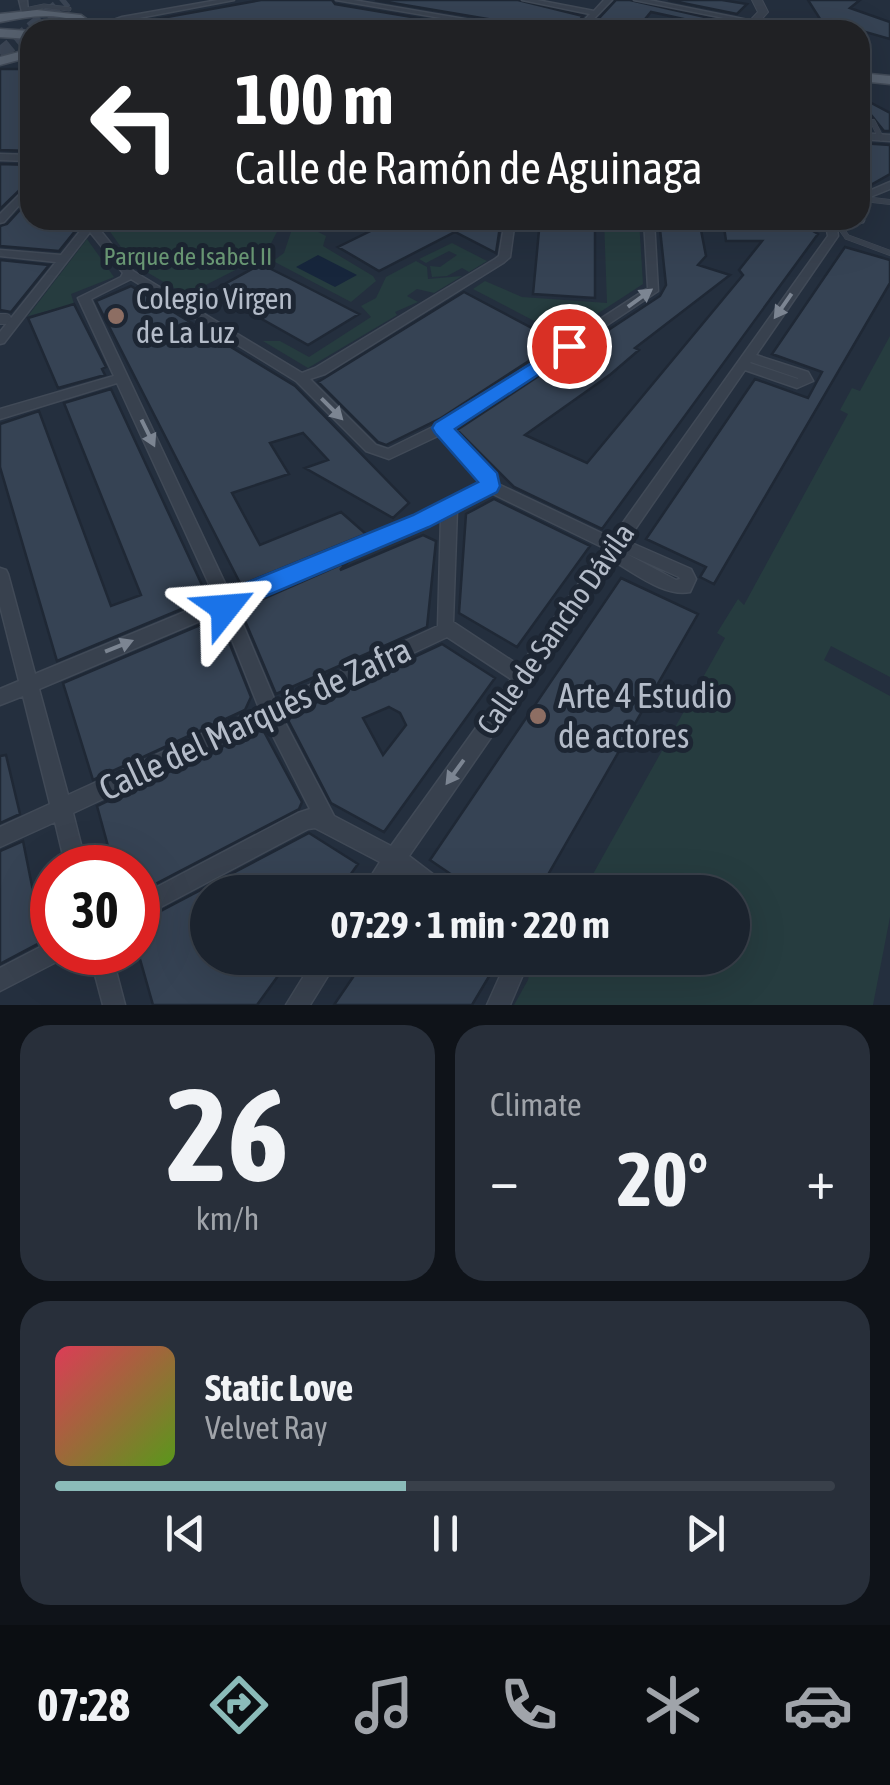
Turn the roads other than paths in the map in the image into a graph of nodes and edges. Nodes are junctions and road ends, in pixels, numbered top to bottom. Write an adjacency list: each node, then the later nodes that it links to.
1 (44, 0): 12 (main road)
2 (211, 0): 13 (street)
3 (230, 0): 16 (street)
4 (340, 0): 11 (street)
5 (393, 0): 11 (street)
6 (526, 0): 14 (street)
7 (608, 0): 14 (street)
8 (638, 0): 19 (street)
9 (748, 0): 10 (street)
10 (757, 0)
11 (380, 7): 17 (street)
12 (21, 8): 13 (main road); 15 (main road)
13 (74, 12)
14 (595, 13): 18 (street)
15 (0, 18)
16 (119, 20)
17 (462, 20)
18 (588, 20)
19 (724, 20)
20 (873, 122): 21 (lane)
21 (886, 138)
22 (20, 198): 23 (street)
23 (0, 220)
24 (86, 230): 32 (street)
25 (97, 230): 33 (street)
26 (508, 230): 36 (street)
27 (650, 230): 38 (street, one-way to 27)
28 (832, 230): 41 (street, Calle de Sancho Dávila, one-way to 41)
29 (838, 230): 31 (lane)
30 (0, 253): 32 (street)
31 (890, 253)
32 (64, 258): 34 (street)
33 (129, 273): 35 (street); 36 (street)
34 (0, 340)
35 (122, 378): 37 (street); 43 (street, one-way to 43)
36 (301, 378): 38 (street, one-way to 38)
37 (3, 410)
38 (442, 428): 39 (street)
39 (489, 486): 40 (street); 41 (street)
40 (448, 508): 43 (street); 44 (street)
41 (613, 549): 45 (street, Calle de Sancho Dávila)
42 (0, 574): 46 (street)
43 (223, 603): 46 (street, one-way to 43); 48 (street)
44 (448, 629): 45 (street); 48 (street, Calle del Marqués de Zafra)
45 (523, 677): 53 (street, Calle de Sancho Dávila, one-way to 53)
46 (29, 683): 47 (street); 49 (street)
47 (0, 697)
48 (270, 712): 49 (street, Calle del Marqués de Zafra); 50 (street)
49 (62, 810): 51 (street, Calle del Marqués de Zafra); 52 (street)
50 (327, 823): 53 (street); 56 (street)
51 (0, 837)
52 (72, 845)
53 (394, 858): 54 (street, Calle de Sancho Dávila); 55 (street)
54 (382, 875)
55 (417, 875)
56 (160, 896)
57 (30, 964): 61 (street)
58 (106, 975): 62 (street)
59 (317, 975): 63 (street)
60 (511, 975): 64 (street)
61 (0, 980)
62 (114, 1005)
63 (297, 1005)
64 (498, 1005)

